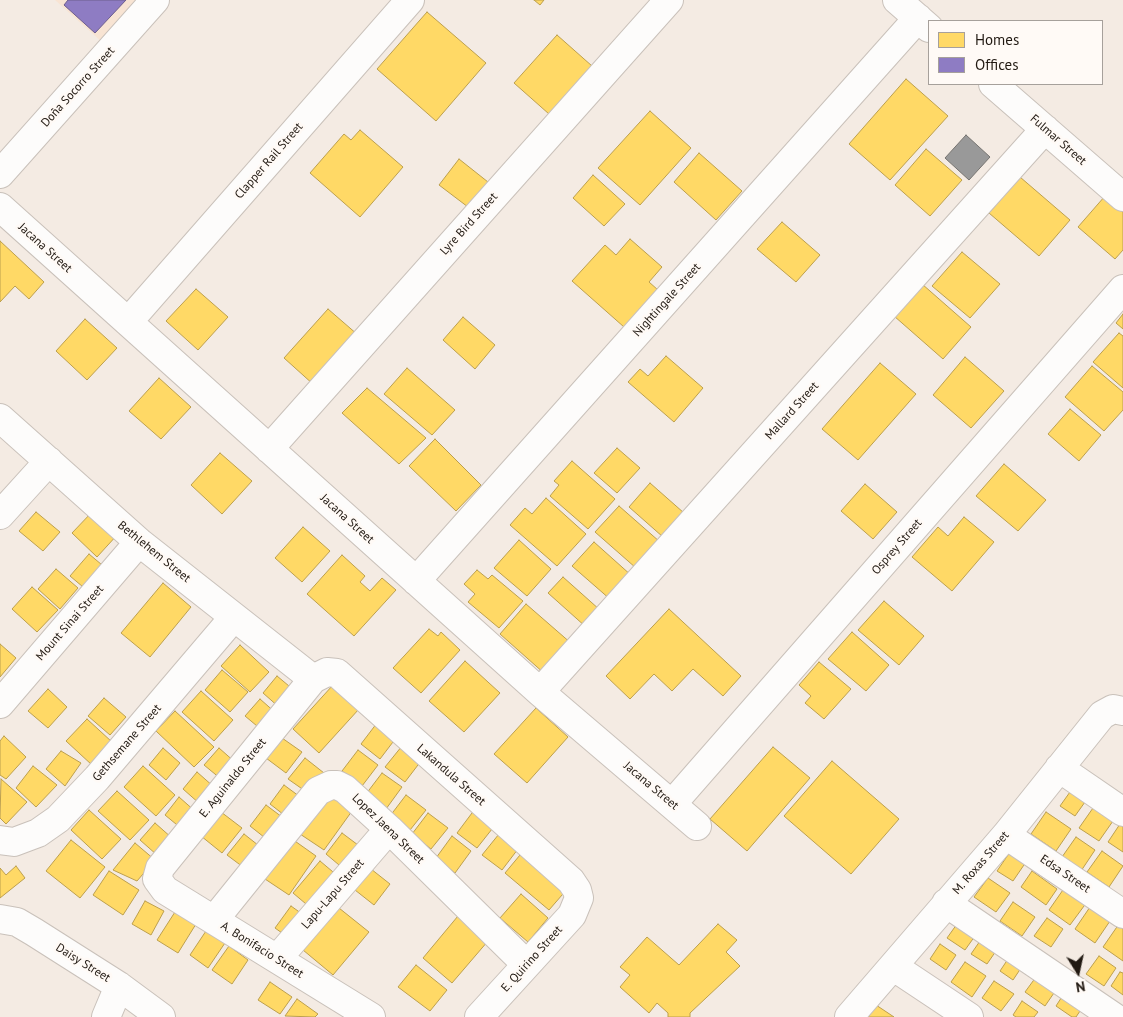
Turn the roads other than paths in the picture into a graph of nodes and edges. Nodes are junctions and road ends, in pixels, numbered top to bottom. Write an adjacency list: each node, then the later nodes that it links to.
1 (155, 0): 8 (street, Doña Socorro Street)
2 (410, 0): 12 (street, Clapper Rail Street)
3 (669, 0): 14 (street, Lyre Bird Street)
4 (897, 0): 5 (street)
5 (924, 23): 18 (street, Nightingale Street)
6 (994, 85): 7 (street, Fulmar Street)
7 (1045, 129): 9 (street, Fulmar Street); 21 (street, Mallard Street)
8 (0, 174)
9 (1123, 197)
10 (0, 207): 12 (street, Jacana Street)
11 (1123, 289): 25 (street, Osprey Street)
12 (128, 322): 14 (street, Jacana Street)
13 (0, 418): 15 (street, Bethlehem Street)
14 (269, 449): 18 (street, Jacana Street)
15 (49, 461): 16 (street); 17 (street, Bethlehem Street)
16 (0, 516)
17 (139, 542): 19 (street, Bethlehem Street); 22 (street, Mount Sinai Street)
18 (416, 581): 21 (street, Jacana Street)
19 (234, 617): 20 (street, Bethlehem Street); 30 (street, Gethsemane Street)
20 (313, 679): 31 (street, E. Aguinaldo Street); 32 (street, Lakandula Street)
21 (540, 692): 25 (street, Jacana Street)
22 (0, 704)
23 (1118, 710): 24 (street, M. Roxas Street)
24 (1059, 768): 26 (street); 29 (street, M. Roxas Street)
25 (672, 804): 27 (street, Jacana Street)
26 (1123, 812)
27 (697, 826)
28 (389, 829): 36 (street, Lopez Jaena Street); 37 (street, Lapu-Lapu Street); 38 (street, Lopez Jaena Street)
29 (1006, 835): 33 (street, M. Roxas Street); 34 (street, Edsa Street)
30 (0, 840)
31 (157, 879): 36 (street, A. Bonifacio Street)
32 (579, 898): 38 (street, E. Quirino Street)
33 (946, 903): 39 (street, M. Roxas Street); 48 (street)
34 (1123, 914)
35 (0, 919): 40 (street, Daisy Street)
36 (214, 920): 37 (street, A. Bonifacio Street)
37 (277, 959): 41 (street, A. Bonifacio Street)
38 (526, 964): 45 (street, E. Quirino Street)
39 (894, 967): 46 (street, M. Roxas Street); 47 (street)
40 (119, 986): 42 (street); 43 (street, Daisy Street)
41 (334, 1007): 44 (street, A. Bonifacio Street)
42 (106, 1017)
43 (161, 1017)
44 (371, 1017)
45 (479, 1017)
46 (848, 1017)
47 (969, 1017)
48 (1114, 1017)

